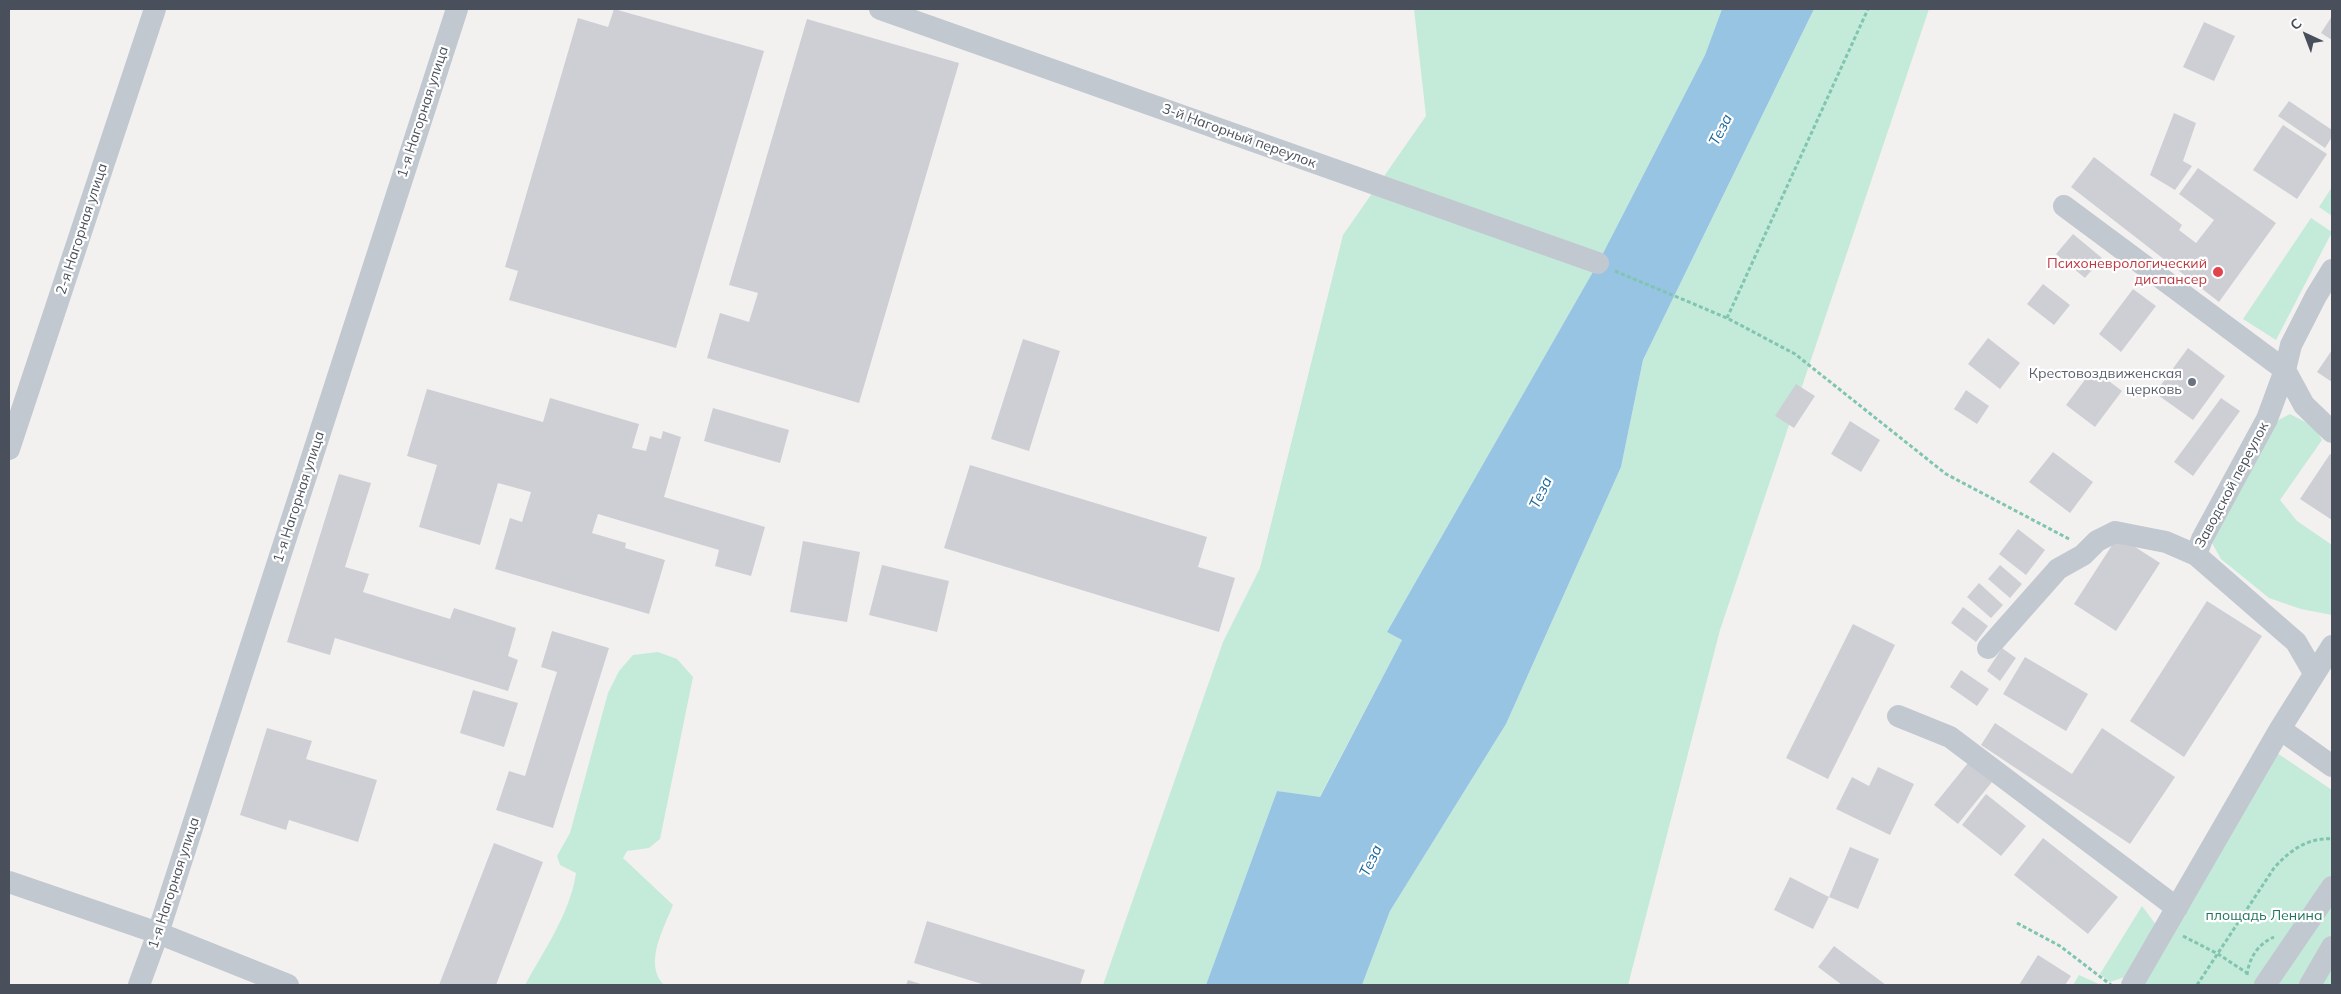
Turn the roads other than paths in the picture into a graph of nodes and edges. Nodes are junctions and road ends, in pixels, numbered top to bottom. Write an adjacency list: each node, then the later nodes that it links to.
1 (155, 9): 9 (street, 2-я Нагорная улица)
2 (457, 9): 20 (street, 1-я Нагорная улица)
3 (880, 9): 5 (street, 3-й Нагорный переулок)
4 (2064, 206): 7 (street)
5 (1598, 263)
6 (2332, 270): 7 (street, Заводской переулок)
7 (2285, 370): 8 (street); 10 (street, Заводской переулок)
8 (2332, 432)
9 (9, 450)
10 (2196, 555): 12 (street); 13 (street, Заводской переулок)
11 (2332, 646): 13 (street)
12 (1988, 648)
13 (2314, 674): 15 (street)
14 (1898, 716): 19 (street)
15 (2280, 729): 16 (street); 19 (street)
16 (2332, 766)
17 (9, 882): 20 (street)
18 (2332, 887): 22 (street)
19 (2177, 908): 25 (street)
20 (158, 933): 23 (street, 1-я Нагорная улица); 24 (street)
21 (2332, 946): 26 (street)
22 (2253, 979)
23 (139, 985)
24 (288, 985)
25 (2132, 985)
26 (2310, 985)

